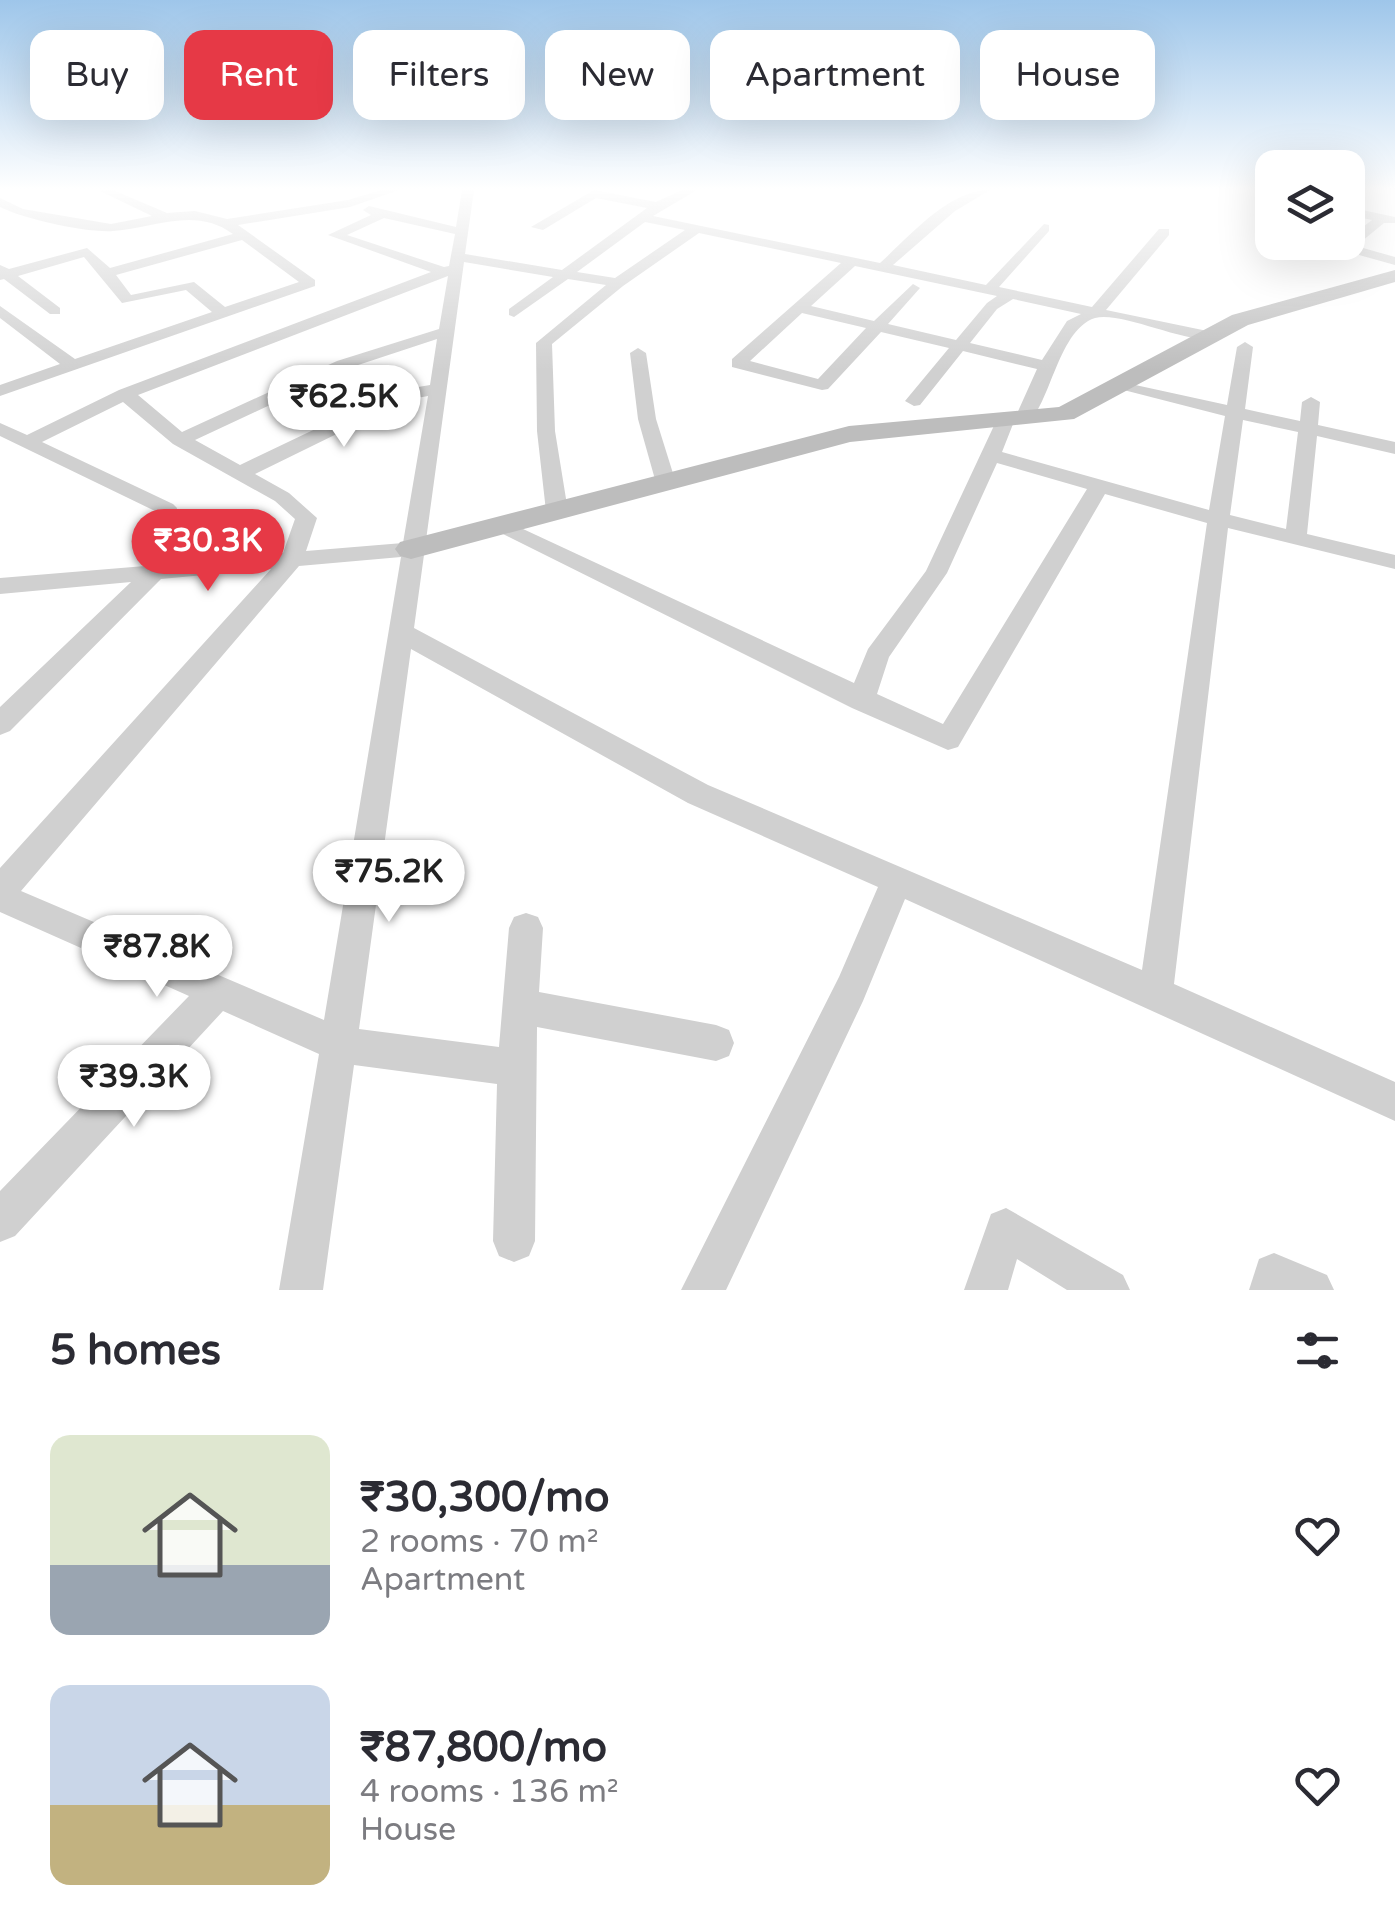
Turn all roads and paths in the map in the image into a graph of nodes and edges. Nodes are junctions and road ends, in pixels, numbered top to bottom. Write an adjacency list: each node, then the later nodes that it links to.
1 (189, 250): 12 (street)
2 (265, 250): 28 (street)
3 (392, 250): 14 (street)
4 (457, 250): 14 (street)
5 (596, 250): 18 (street)
6 (665, 250): 20 (street)
7 (803, 250): 13 (street)
8 (902, 250): 15 (street)
9 (1024, 250): 23 (street)
10 (1149, 250): 30 (street)
11 (1352, 250): 19 (street)
12 (161, 258): 17 (street); 21 (street)
13 (853, 260): 15 (street); 25 (street)
14 (452, 266): 18 (street); 34 (street); 44 (street)
15 (882, 267): 23 (street)
16 (2, 273): 17 (street); 27 (street)
17 (108, 273): 21 (street)
18 (565, 273): 20 (street); 29 (street)
19 (1394, 273): 35 (street)
20 (618, 283): 58 (street)
21 (189, 285): 28 (street)
22 (913, 288): 32 (street)
23 (990, 289): 24 (street)
24 (1011, 294): 30 (street); 36 (street)
25 (799, 308): 32 (street); 32 (street)
26 (0, 310): 31 (street)
27 (54, 311)
28 (221, 312): 39 (street)
29 (514, 312)
30 (1096, 312): 35 (street); 40 (street)
31 (18, 324): 33 (street); 39 (street)
32 (876, 326): 36 (street)
33 (0, 330)
34 (445, 332): 42 (street); 51 (street)
35 (1211, 336): 41 (street)
36 (960, 345): 40 (street); 45 (street)
37 (1245, 347): 47 (street)
38 (638, 352): 56 (street)
39 (71, 364): 43 (street)
40 (1046, 366): 48 (street)
41 (1116, 386): 47 (street); 48 (street)
42 (436, 389): 55 (street); 62 (street)
43 (0, 391)
44 (126, 394): 51 (street); 52 (street)
45 (914, 400)
46 (1312, 402): 49 (street)
47 (1235, 412): 49 (street); 59 (street)
48 (1015, 418): 54 (street); 56 (street)
49 (1308, 428): 53 (street); 61 (street)
50 (0, 429): 52 (street)
51 (180, 440): 55 (street)
52 (27, 442): 65 (street)
53 (1395, 448)
54 (991, 455): 57 (street); 68 (street)
55 (240, 473): 63 (street)
56 (666, 482): 58 (street)
57 (1099, 486): 59 (street); 68 (street)
58 (558, 511): 60 (street)
59 (1218, 518): 61 (street); 74 (street)
60 (498, 526): 62 (street); 68 (street)
61 (1296, 538): 64 (street)
62 (410, 549): 63 (street); 67 (street)
63 (292, 560): 65 (street); 71 (street)
64 (1395, 562)
65 (155, 572): 66 (street); 69 (street)
66 (0, 586)
67 (399, 631): 70 (street); 77 (street)
68 (861, 701)
69 (0, 724)
70 (896, 881): 74 (street); 83 (street)
71 (0, 894): 73 (street)
72 (526, 928): 75 (street)
73 (218, 991): 77 (street); 80 (street)
74 (1156, 993): 79 (street)
75 (521, 1006): 76 (street); 78 (street)
76 (716, 1043)
77 (340, 1044): 78 (street); 82 (street)
78 (516, 1068): 81 (street)
79 (1395, 1102)
80 (2, 1215)
81 (514, 1240)
82 (301, 1290)
83 (703, 1290)
84 (986, 1290): 85 (street)
85 (1108, 1290)
86 (1271, 1290): 87 (street)
87 (1312, 1290)

